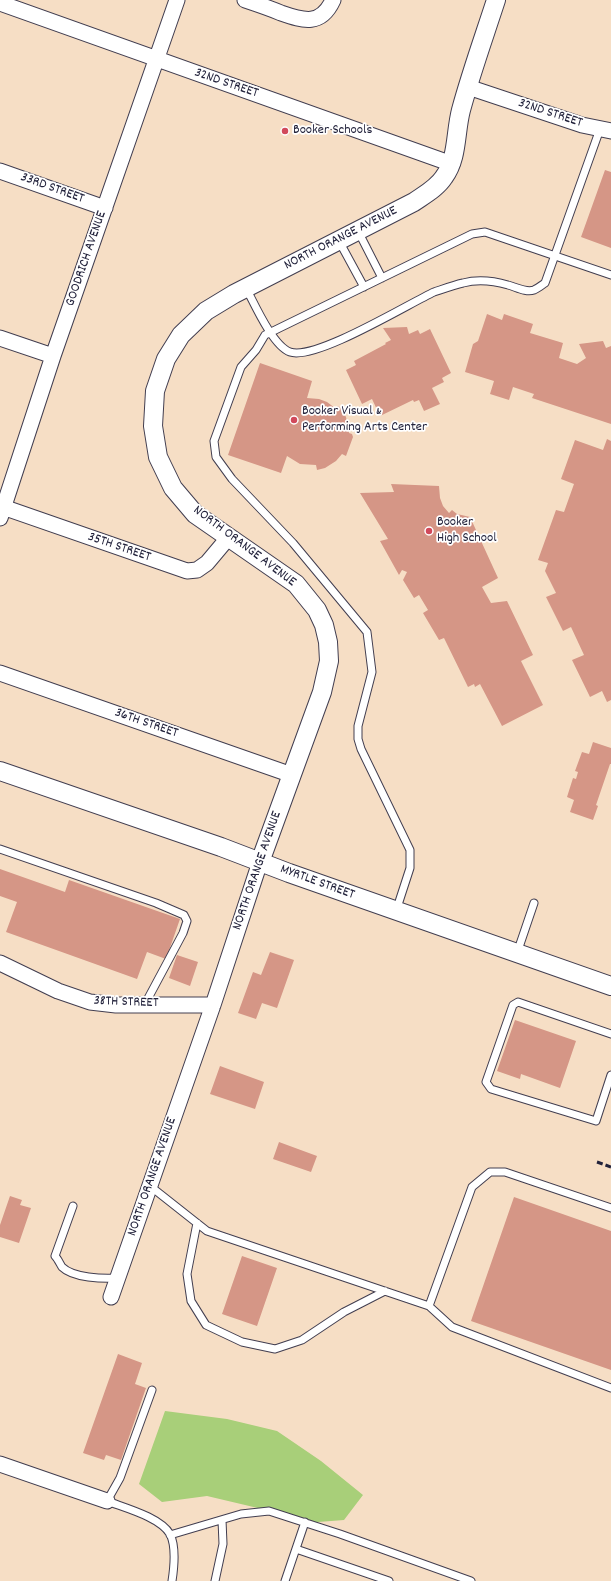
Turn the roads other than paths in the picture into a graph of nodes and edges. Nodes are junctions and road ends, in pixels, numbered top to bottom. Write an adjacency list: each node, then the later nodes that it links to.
1 (176, 0): 6 (street, GOODRICH AVENUE)
2 (245, 0): 3 (street)
3 (333, 0)
4 (496, 0): 7 (street, NORTH ORANGE AVENUE)
5 (0, 4): 6 (street, 32ND STREET)
6 (156, 59): 9 (street, 32ND STREET); 11 (street, GOODRICH AVENUE)
7 (468, 87): 8 (street, 32ND STREET); 9 (street, NORTH ORANGE AVENUE)
8 (607, 128): 14 (lane)
9 (452, 164): 12 (street, NORTH ORANGE AVENUE)
10 (0, 171): 11 (street, 33RD STREET)
11 (105, 208): 21 (street, GOODRICH AVENUE)
12 (358, 231): 13 (street, NORTH ORANGE AVENUE); 16 (lane)
13 (338, 241): 17 (lane); 18 (street, NORTH ORANGE AVENUE)
14 (555, 256): 15 (lane); 16 (lane); 19 (lane)
15 (611, 275)
16 (382, 278): 17 (lane)
17 (364, 287): 19 (lane)
18 (246, 288): 19 (lane); 23 (street, NORTH ORANGE AVENUE)
19 (269, 332): 30 (lane)
20 (0, 338): 21 (street)
21 (53, 356): 22 (street, GOODRICH AVENUE)
22 (1, 510): 23 (street, 35TH STREET)
23 (228, 538): 26 (street, NORTH ORANGE AVENUE)
24 (0, 673): 26 (street, 36TH STREET)
25 (0, 770): 28 (street, MYRTLE STREET)
26 (292, 775): 28 (street, NORTH ORANGE AVENUE)
27 (0, 849): 34 (lane)
28 (260, 862): 30 (street, MYRTLE STREET); 35 (street, NORTH ORANGE AVENUE)
29 (534, 903): 31 (lane)
30 (396, 911): 31 (street, MYRTLE STREET)
31 (517, 953): 33 (street, MYRTLE STREET)
32 (0, 963): 34 (street, 38TH STREET)
33 (611, 986)
34 (145, 1004): 35 (street, 38TH STREET)
35 (213, 1005): 39 (street, NORTH ORANGE AVENUE)
36 (611, 1034): 38 (lane)
37 (611, 1075): 38 (lane)
38 (607, 1099)
39 (150, 1186): 42 (lane); 43 (street, NORTH ORANGE AVENUE)
40 (73, 1206): 43 (lane)
41 (611, 1208): 46 (lane)
42 (197, 1223): 44 (lane); 44 (lane)
43 (118, 1278): 45 (street, NORTH ORANGE AVENUE)
44 (384, 1291): 46 (lane)
45 (111, 1297)
46 (429, 1306): 47 (lane)
47 (611, 1388)
48 (152, 1390): 50 (lane)
49 (0, 1464): 50 (street)
50 (107, 1501): 53 (lane)
51 (222, 1520): 52 (lane); 53 (lane); 56 (lane)
52 (305, 1522): 54 (lane); 59 (lane)
53 (170, 1535): 55 (lane)
54 (296, 1549): 57 (lane); 58 (lane)
55 (172, 1581)
56 (215, 1581)
57 (285, 1581)
58 (389, 1581)
59 (471, 1581)

